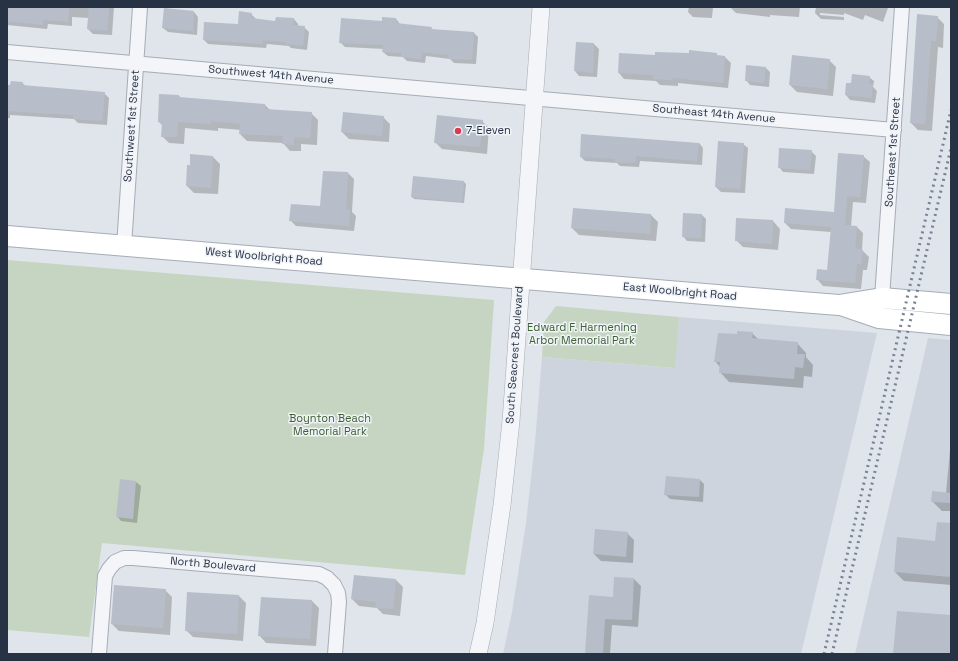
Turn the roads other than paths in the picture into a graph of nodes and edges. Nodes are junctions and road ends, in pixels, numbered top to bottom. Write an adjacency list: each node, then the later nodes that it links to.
1 (140, 7): 5 (street, Southwest 1st Street)
2 (541, 7): 6 (street, South Seacrest Boulevard)
3 (902, 7): 7 (street, Southeast 1st Street)
4 (7, 52): 5 (street, Southwest 14th Avenue)
5 (136, 64): 6 (street, Southwest 14th Avenue); 9 (street, Southwest 1st Street)
6 (535, 98): 7 (street, Southeast 14th Avenue); 10 (street, South Seacrest Boulevard)
7 (894, 130): 11 (street, Southeast 1st Street)
8 (7, 236): 9 (main road, West Woolbright Road)
9 (124, 246): 10 (main road, West Woolbright Road)
10 (521, 279): 13 (main road, East Woolbright Road); 17 (street, South Seacrest Boulevard)
11 (882, 298): 12 (main road, East Woolbright Road); 13 (main road, East Woolbright Road)
12 (951, 304)
13 (839, 305): 14 (main road, East Woolbright Road)
14 (951, 325)
15 (100, 654): 16 (street, North Boulevard)
16 (335, 654)
17 (478, 654)

